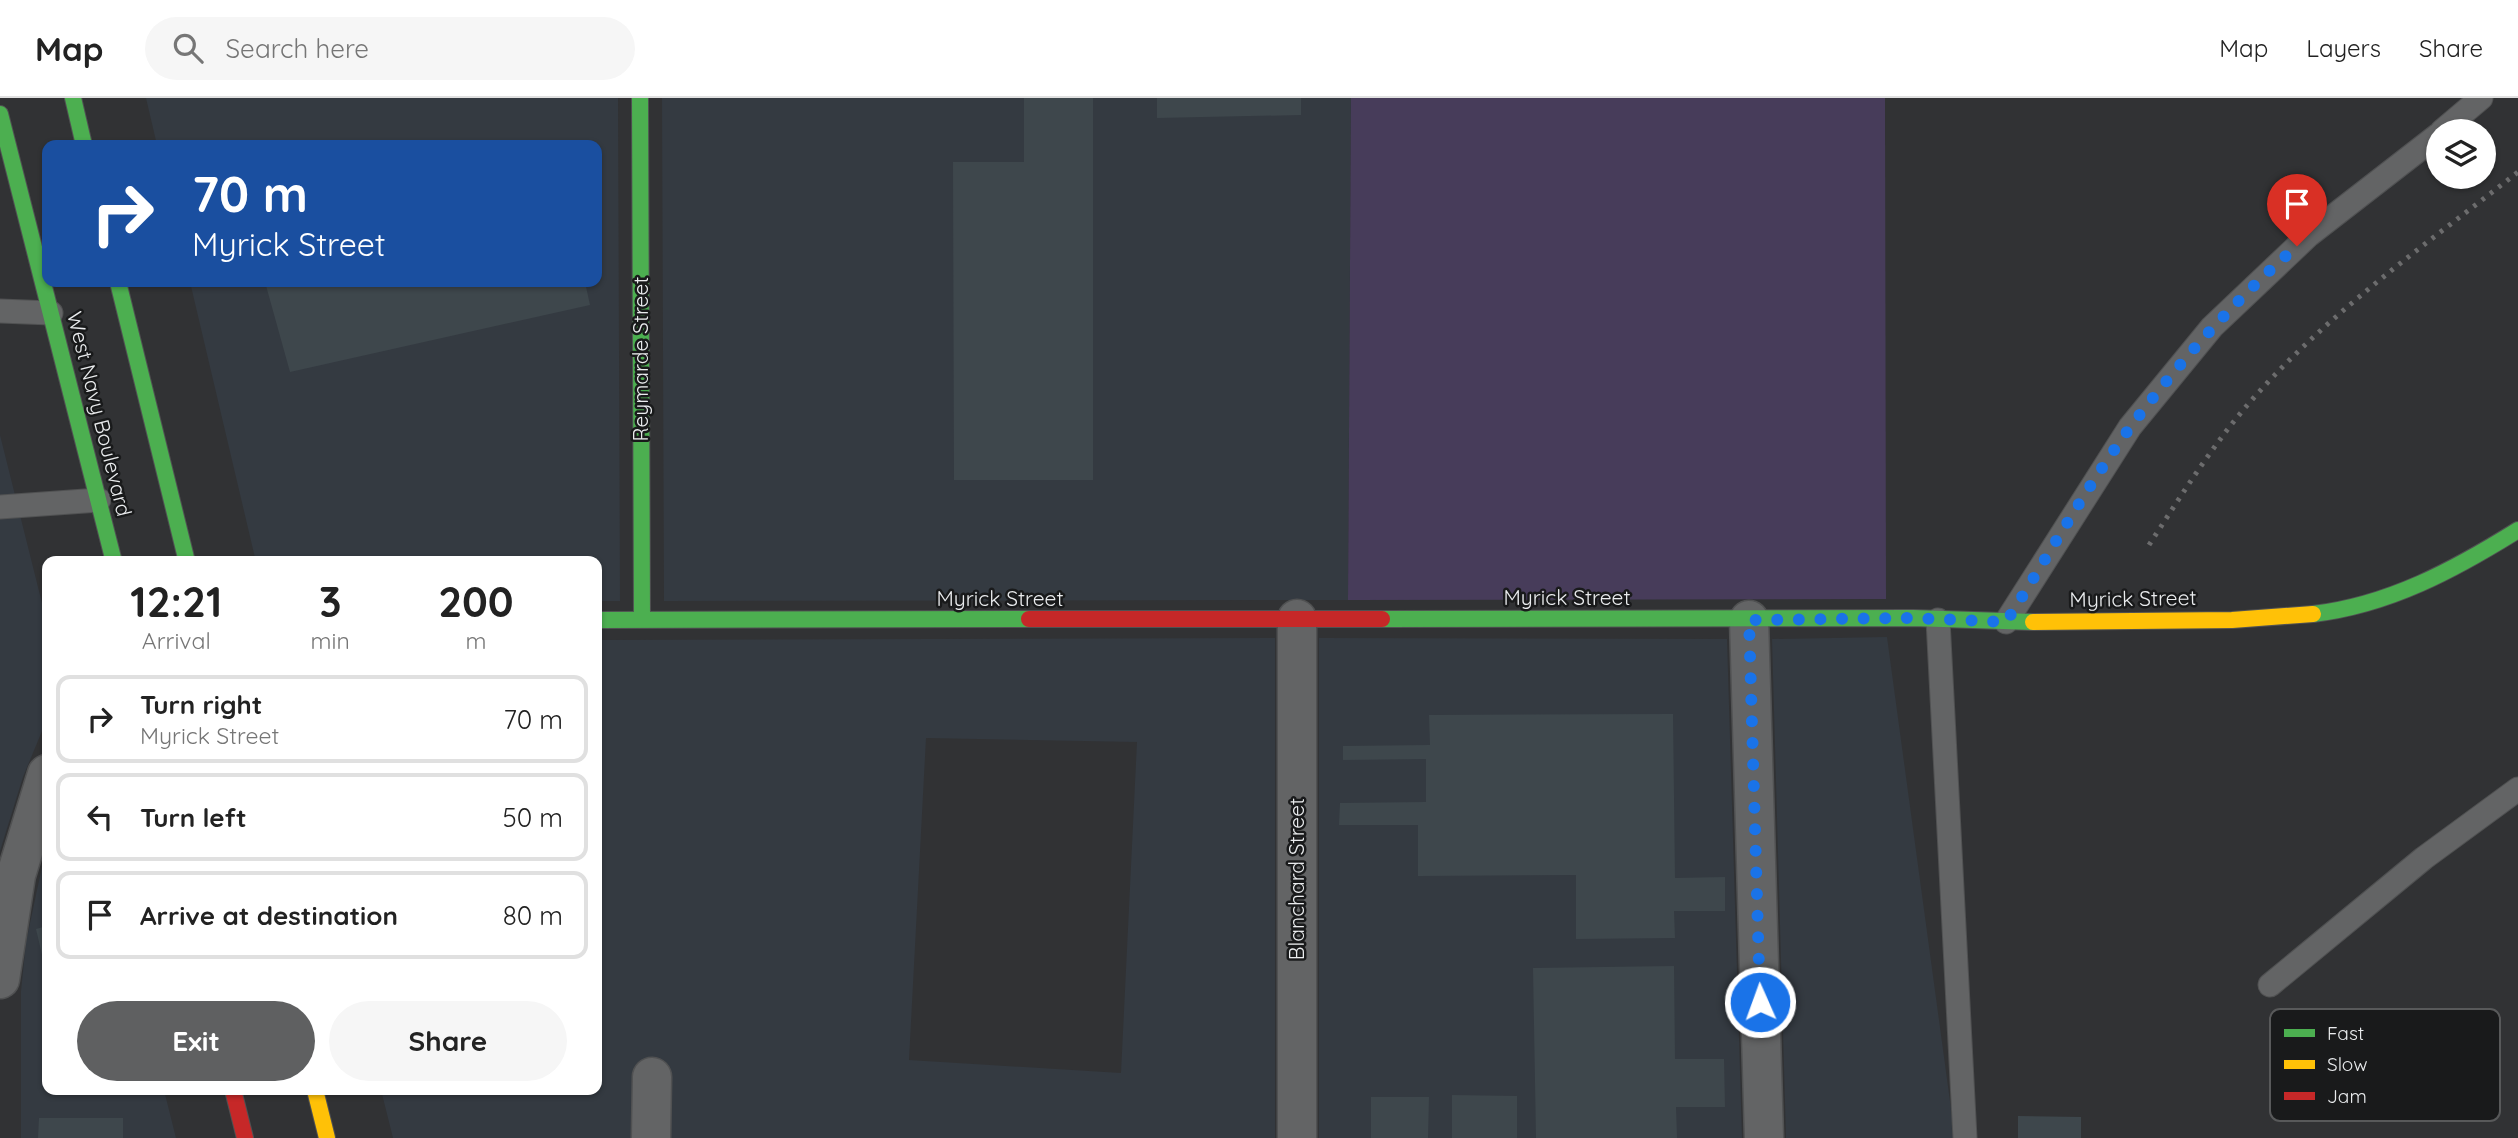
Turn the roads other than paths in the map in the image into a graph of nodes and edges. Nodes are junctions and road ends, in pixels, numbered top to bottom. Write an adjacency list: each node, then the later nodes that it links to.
1 (73, 98): 6 (street)
2 (640, 98): 20 (street, Reymarde Street)
3 (2481, 98): 5 (lane)
4 (0, 114): 8 (street, West Navy Boulevard)
5 (2456, 119)
6 (83, 140)
7 (2426, 144): 23 (lane)
8 (42, 278)
9 (44, 287): 12 (street, West Navy Boulevard)
10 (119, 287): 17 (street)
11 (0, 311): 12 (lane)
12 (51, 313): 13 (street, West Navy Boulevard)
13 (99, 500): 14 (lane); 16 (street, West Navy Boulevard)
14 (0, 507)
15 (2518, 530): 23 (street, Myrick Street)
16 (113, 556)
17 (186, 556)
18 (1297, 619): 20 (street, Myrick Street); 21 (street, Myrick Street); 34 (street, Blanchard Street)
19 (602, 620): 20 (street, Myrick Street)
20 (642, 620)
21 (1749, 620): 22 (street, Myrick Street); 35 (street)
22 (1938, 620): 23 (street, Myrick Street); 36 (lane)
23 (2006, 622)
24 (42, 788): 26 (street)
25 (2518, 789): 27 (lane)
26 (0, 979)
27 (2270, 985)
28 (652, 1077): 33 (street)
29 (234, 1095): 31 (street)
30 (316, 1095): 32 (street)
31 (245, 1138)
32 (327, 1138)
33 (651, 1138)
34 (1297, 1138)
35 (1764, 1138)
36 (1965, 1138)

